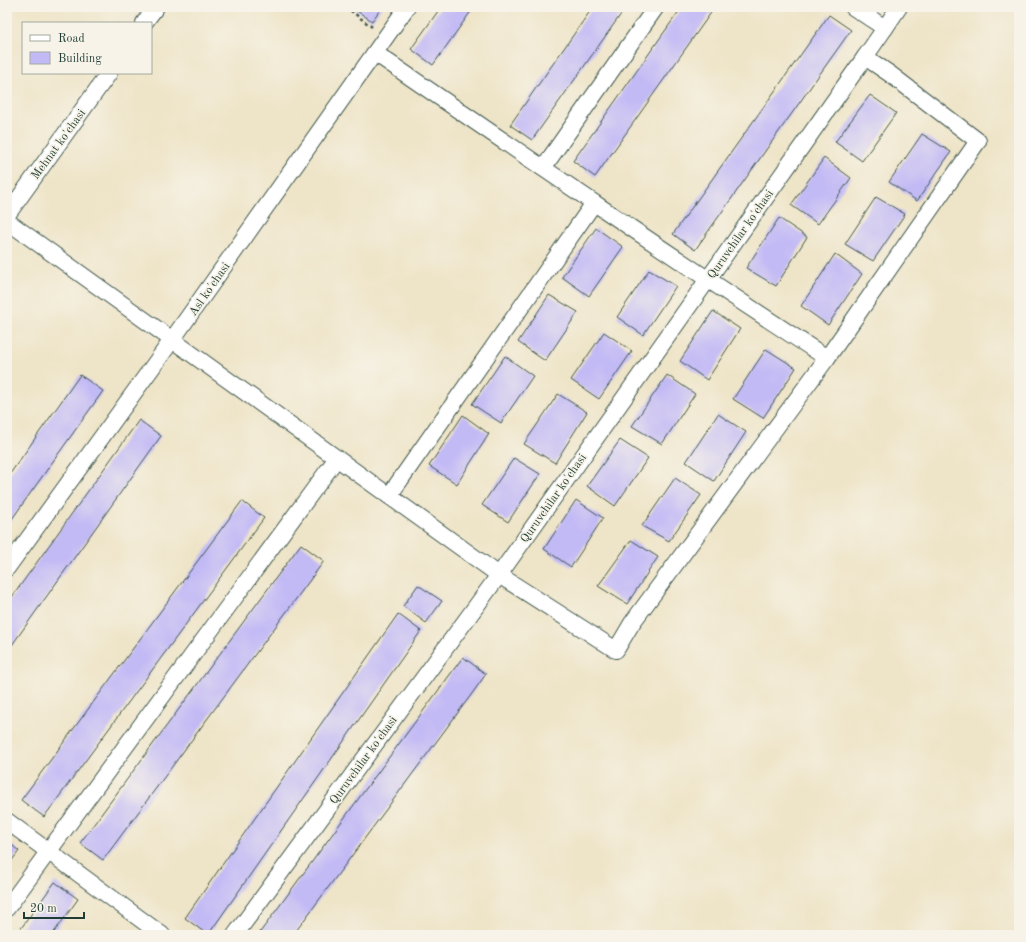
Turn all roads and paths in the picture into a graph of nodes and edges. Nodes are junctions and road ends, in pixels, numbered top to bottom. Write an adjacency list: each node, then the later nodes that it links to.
1 (156, 7): 7 (street)
2 (346, 7): 9 (path)
3 (408, 7): 9 (street, Asl ko'chasi)
4 (656, 7): 13 (street)
5 (853, 7): 8 (street)
6 (899, 7): 8 (street, Quruvchilar ko'chasi)
7 (145, 22)
8 (886, 28): 11 (street, Quruvchilar ko'chasi)
9 (386, 37): 10 (street, Asl ko'chasi)
10 (375, 53): 13 (street); 18 (street, Asl ko'chasi)
11 (865, 57): 17 (street, Quruvchilar ko'chasi); 19 (street)
12 (108, 74): 15 (street, Mehnat ko'chasi)
13 (543, 168): 14 (street)
14 (594, 203): 17 (street); 21 (street)
15 (7, 215)
16 (7, 221): 18 (street)
17 (707, 280): 19 (street); 23 (street, Quruvchilar ko'chasi)
18 (172, 340): 20 (street); 22 (street, Asl ko'chasi)
19 (827, 358): 23 (street)
20 (337, 458): 21 (street); 25 (street)
21 (389, 496): 23 (street)
22 (7, 568)
23 (498, 575): 28 (street, Quruvchilar ko'chasi)
24 (7, 821): 25 (street)
25 (48, 852): 26 (street); 27 (street)
26 (7, 908)
27 (162, 935)
28 (235, 935)

